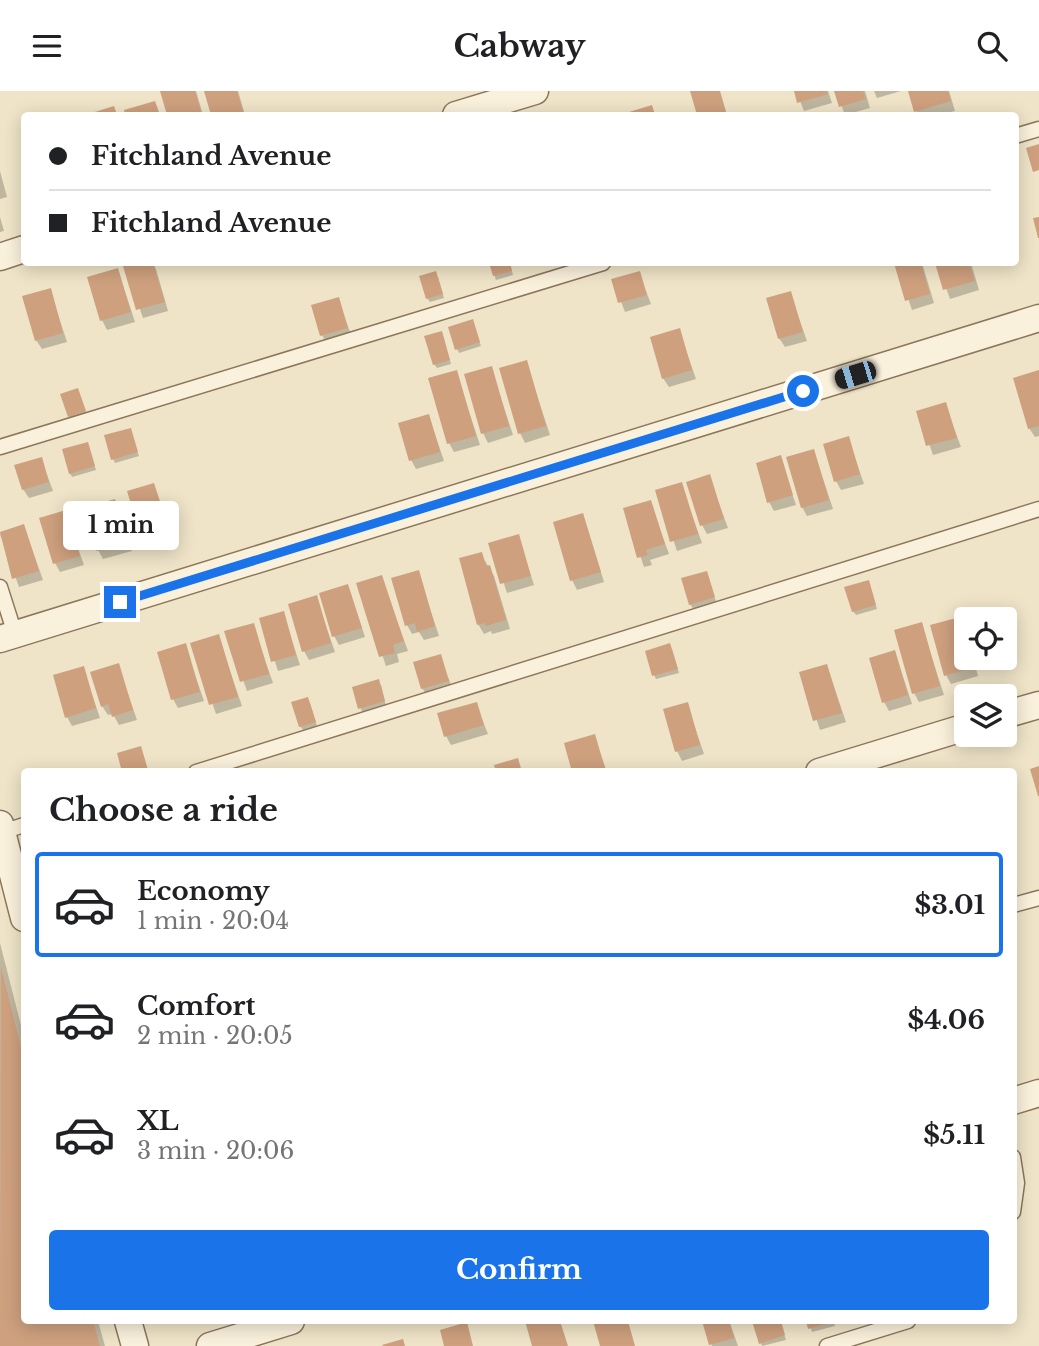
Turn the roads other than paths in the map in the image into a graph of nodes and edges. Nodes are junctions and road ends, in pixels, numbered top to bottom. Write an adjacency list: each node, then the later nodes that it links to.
1 (535, 91): 2 (street)
2 (466, 112)
3 (1039, 129): 4 (lane)
4 (1019, 135)
5 (21, 250): 6 (street)
6 (0, 257)
7 (593, 266): 9 (lane)
8 (1039, 318): 12 (street)
9 (0, 447)
10 (1039, 509): 16 (lane)
11 (0, 587): 12 (lane)
12 (8, 637)
13 (1039, 705): 14 (street)
14 (1017, 711)
15 (954, 731): 17 (street)
16 (209, 768)
17 (832, 768)
18 (9, 827): 20 (street)
19 (1039, 898): 21 (lane)
20 (21, 900)
21 (1017, 904)
22 (1039, 1093): 23 (street)
23 (1017, 1100)
24 (129, 1324): 27 (street)
25 (281, 1324): 28 (street)
26 (898, 1324): 29 (lane)
27 (135, 1346)
28 (210, 1346)
29 (827, 1346)

